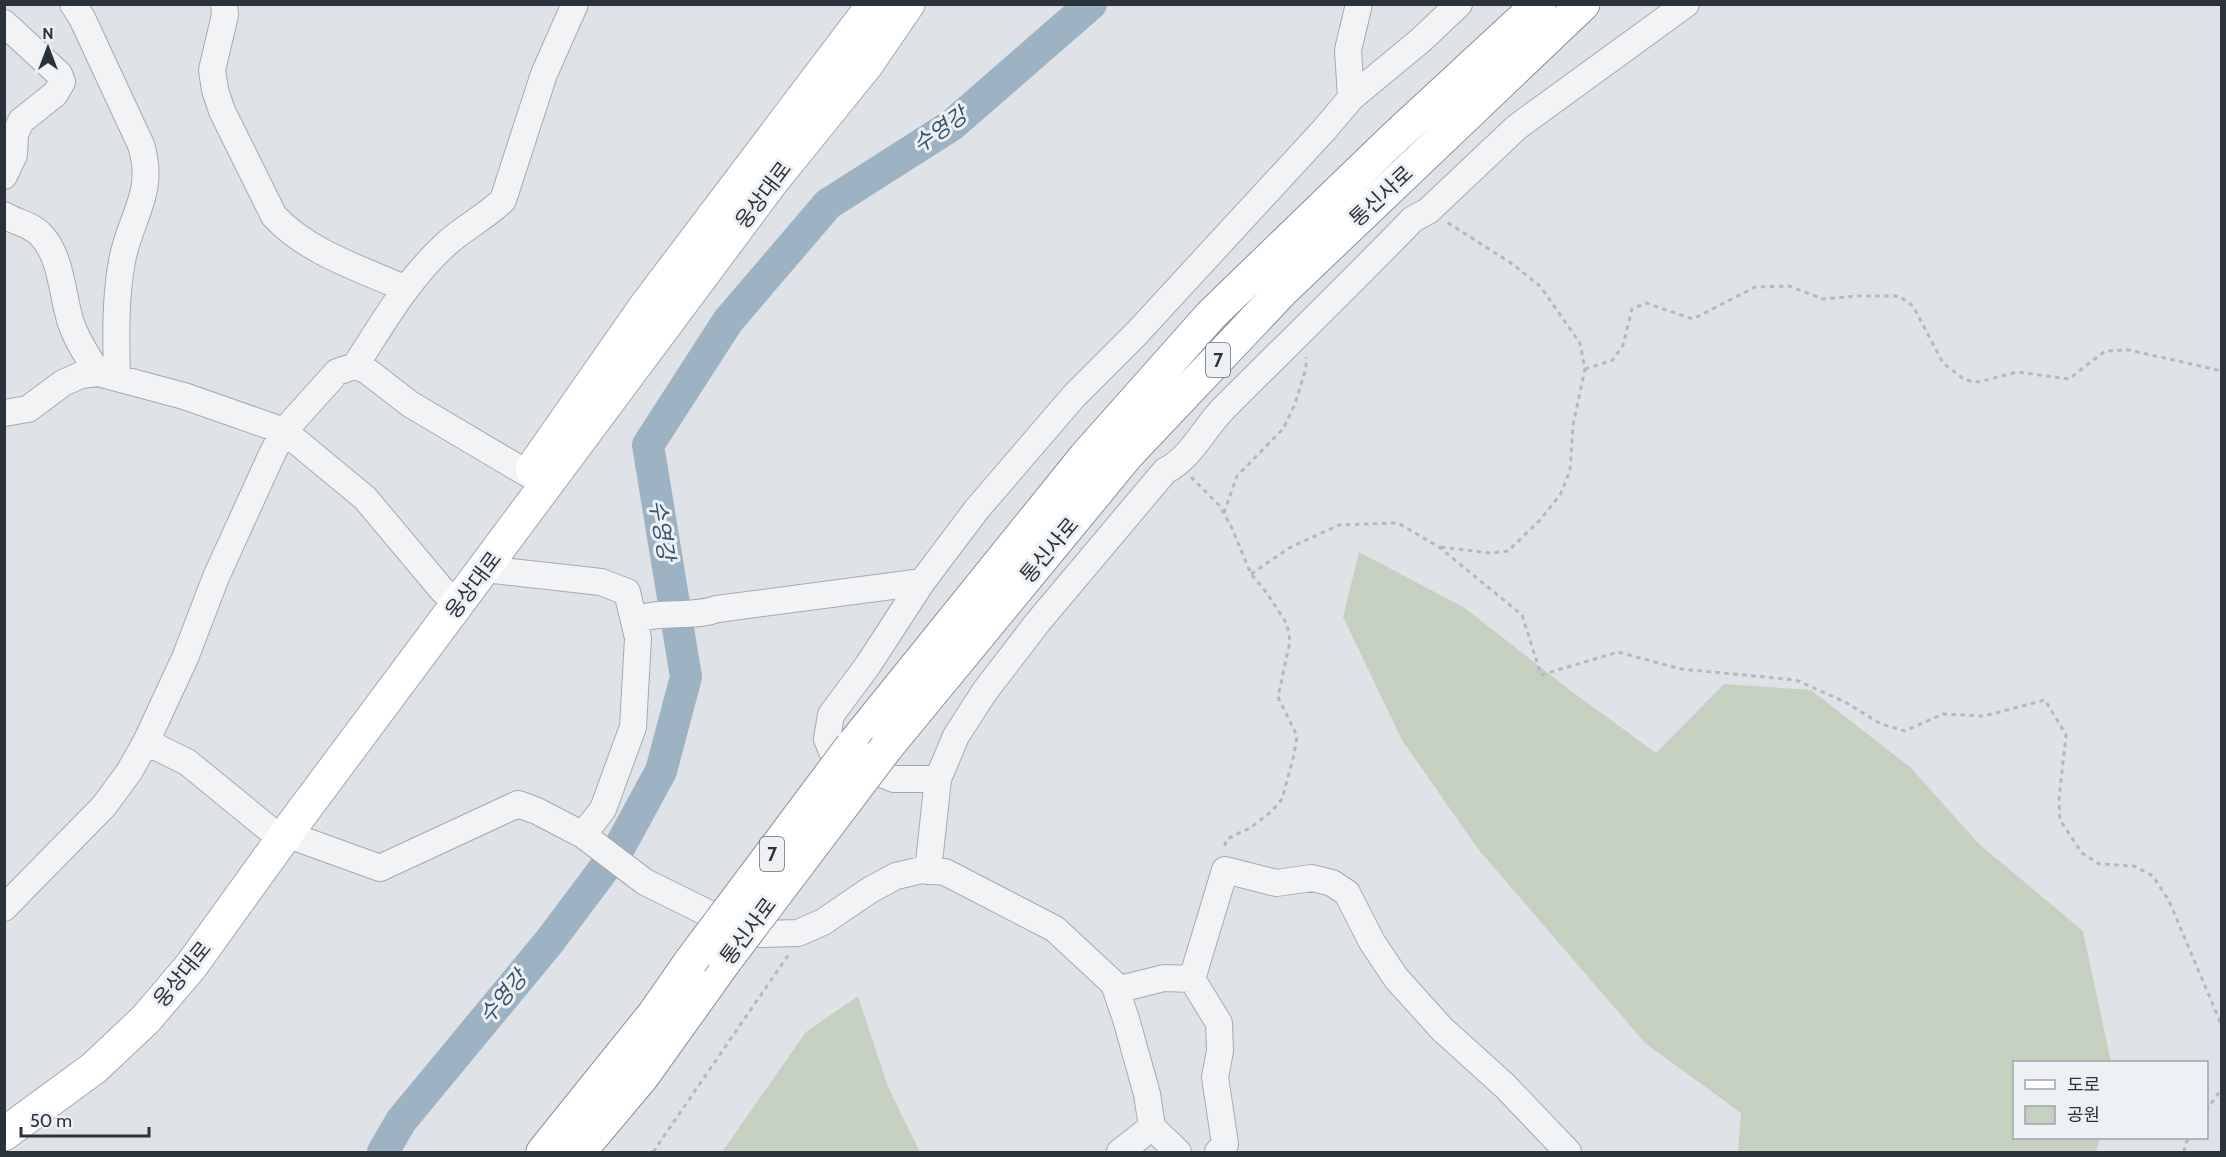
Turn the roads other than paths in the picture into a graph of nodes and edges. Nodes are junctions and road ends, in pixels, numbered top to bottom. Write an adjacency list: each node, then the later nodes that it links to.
1 (73, 4): 21 (street)
2 (224, 4): 19 (street)
3 (575, 4): 19 (street)
4 (868, 4): 14 (main road)
5 (874, 4): 14 (main road, 웅상대로)
6 (908, 4): 15 (main road, 웅상대로)
7 (921, 4): 15 (main road)
8 (1359, 4): 16 (street)
9 (1459, 4): 16 (street)
10 (1539, 4): 40 (main road, 통신사로 / 7, bridge)
11 (1686, 4): 30 (street)
12 (1581, 8): 41 (main road, 통신사로 / 7, bridge)
13 (4, 23): 17 (street)
14 (850, 34): 24 (main road, 웅상대로)
15 (867, 64): 25 (main road, 웅상대로)
16 (1351, 98): 26 (street)
17 (4, 176)
18 (4, 215): 21 (street)
19 (404, 288): 20 (street)
20 (355, 366): 23 (street); 24 (street)
21 (107, 375): 22 (street); 23 (street)
22 (4, 413)
23 (284, 431): 27 (street); 29 (street)
24 (528, 474): 27 (main road, 웅상대로)
25 (484, 569): 27 (main road, 웅상대로); 28 (street)
26 (922, 582): 28 (street); 30 (street)
27 (451, 597): 31 (main road, 웅상대로)
28 (639, 619): 32 (street)
29 (146, 742): 31 (street); 34 (street)
30 (938, 779): 33 (street)
31 (278, 831): 32 (street); 37 (main road, 웅상대로); 39 (main road, 웅상대로)
32 (589, 840): 33 (street)
33 (928, 871): 36 (street)
34 (4, 908)
35 (1192, 979): 36 (street); 44 (street); 45 (street)
36 (1116, 990): 38 (street)
37 (4, 1112)
38 (1152, 1127): 42 (street); 43 (street)
39 (4, 1134)
40 (543, 1152)
41 (579, 1152)
42 (1120, 1152)
43 (1178, 1152)
44 (1218, 1152)
45 (1568, 1152)

